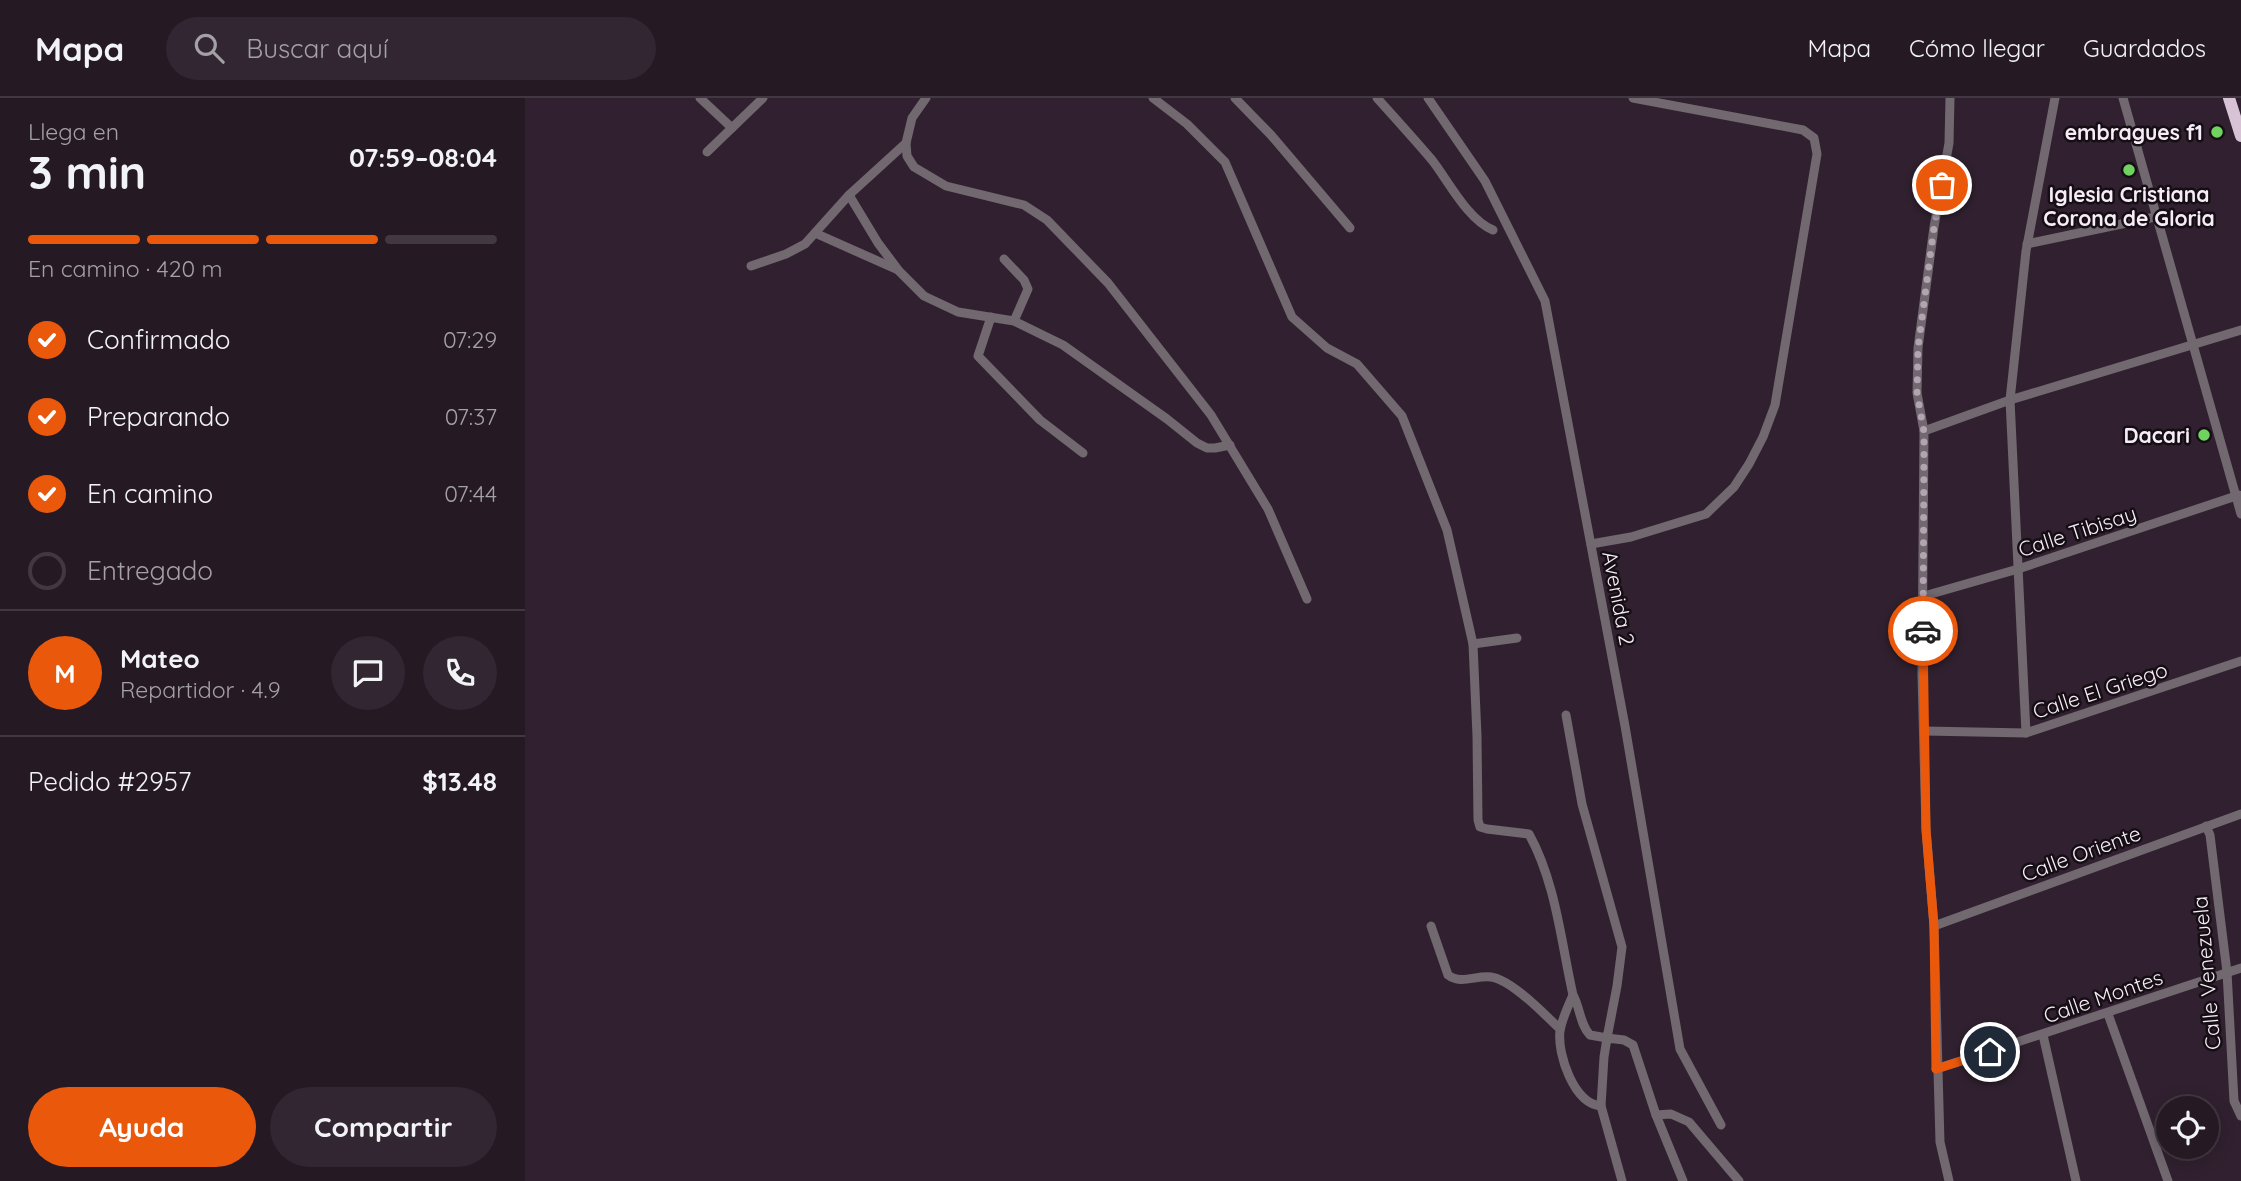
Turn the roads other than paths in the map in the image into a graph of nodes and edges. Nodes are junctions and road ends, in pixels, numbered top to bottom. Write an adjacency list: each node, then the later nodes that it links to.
1 (700, 98): 13 (street)
2 (763, 98): 13 (street)
3 (926, 98): 15 (street)
4 (1153, 98): 41 (street)
5 (1235, 98): 19 (street)
6 (1377, 98): 20 (street)
7 (1428, 98): 36 (street, Avenida 2)
8 (1633, 98): 36 (street)
9 (1949, 98): 31 (street)
10 (2055, 98): 22 (street)
11 (2123, 98): 18 (street)
12 (2229, 98): 14 (highway)
13 (732, 128): 16 (street)
14 (2241, 136)
15 (906, 143): 17 (street); 32 (street)
16 (707, 152)
17 (849, 195): 21 (street); 25 (street)
18 (2155, 217): 22 (street); 29 (street)
19 (1350, 228)
20 (1493, 230)
21 (815, 233): 24 (street); 25 (street)
22 (2027, 244): 30 (street)
23 (1004, 258): 27 (street)
24 (751, 266)
25 (899, 271): 26 (street)
26 (991, 317): 27 (street); 33 (street)
27 (1014, 321): 32 (street)
28 (2241, 330): 29 (street)
29 (2193, 344): 30 (street); 34 (street)
30 (2010, 400): 31 (street); 37 (street)
31 (1924, 432): 38 (street)
32 (1230, 444): 39 (street)
33 (1083, 453)
34 (2239, 495): 35 (street); 37 (street, Calle Tibisay)
35 (2241, 514)
36 (1591, 544): 61 (street, Avenida 2)
37 (2018, 569): 38 (street, Calle Tibisay); 45 (street)
38 (1924, 596): 44 (street)
39 (1307, 598)
40 (1517, 638): 41 (street)
41 (1473, 644): 52 (street)
42 (2241, 662): 45 (street, Calle El Griego)
43 (1566, 715): 56 (street)
44 (1925, 731): 45 (street, Calle El Griego); 49 (street)
45 (2026, 733)
46 (2241, 814): 47 (street, Calle Oriente)
47 (2206, 826): 49 (street, Calle Oriente); 51 (street, Calle Venezuela)
48 (1431, 926): 54 (street)
49 (1934, 926): 57 (street)
50 (2241, 968): 51 (street, Calle Montes)
51 (2227, 972): 53 (street, Calle Montes); 60 (street, Calle Venezuela)
52 (1573, 995): 54 (street); 56 (street)
53 (2108, 1014): 55 (street, Calle Montes); 67 (street)
54 (1560, 1029): 58 (street)
55 (2043, 1035): 57 (street, Calle Montes); 66 (street)
56 (1607, 1038): 58 (street); 59 (street)
57 (1936, 1069): 65 (street)
58 (1601, 1106): 62 (street)
59 (1656, 1115): 63 (street); 64 (street)
60 (2241, 1116)
61 (1721, 1125)
62 (1622, 1181)
63 (1683, 1181)
64 (1739, 1181)
65 (1949, 1181)
66 (2076, 1181)
67 (2168, 1181)

